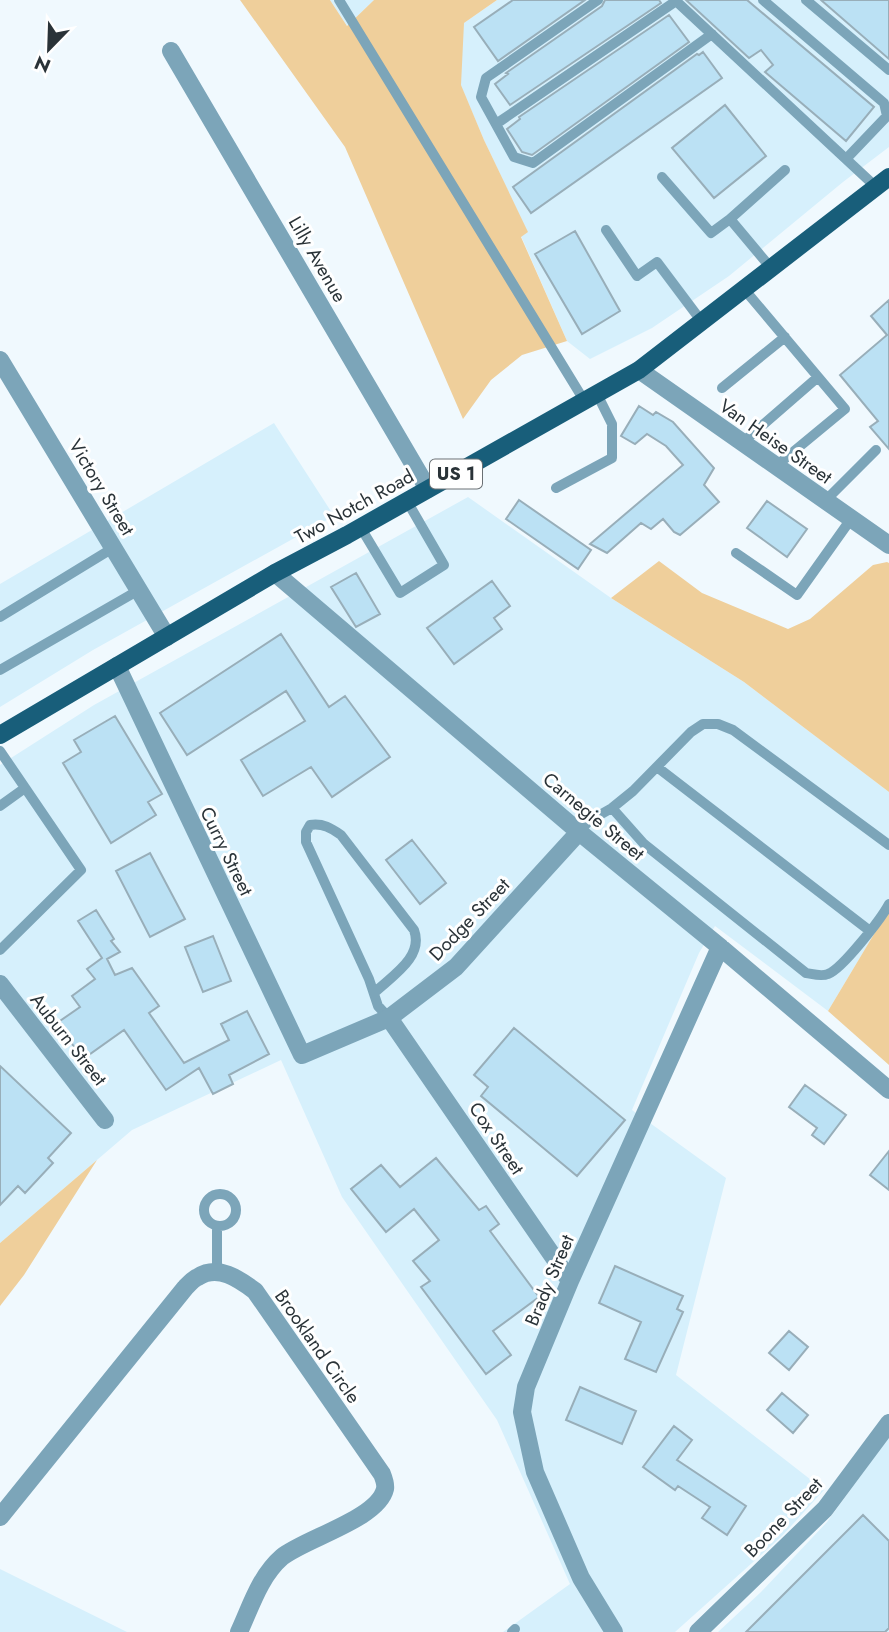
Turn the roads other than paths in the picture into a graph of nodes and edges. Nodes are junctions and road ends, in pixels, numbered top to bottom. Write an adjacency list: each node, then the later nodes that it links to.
1 (598, 0): 9 (lane)
2 (675, 0): 6 (lane); 9 (lane)
3 (762, 0): 10 (lane)
4 (806, 0): 8 (lane)
5 (341, 1): 24 (lane)
6 (712, 34): 9 (lane); 10 (lane)
7 (171, 51): 29 (street, Lilly Avenue)
8 (889, 70)
9 (496, 124)
10 (846, 159): 13 (lane)
11 (785, 170): 14 (lane)
12 (662, 177): 14 (lane)
13 (882, 182): 16 (main road, Two Notch Road / US 1)
14 (730, 219): 16 (lane)
15 (606, 230): 18 (lane)
16 (771, 268): 17 (main road, Two Notch Road / US 1)
17 (744, 289): 18 (main road, Two Notch Road / US 1); 19 (lane)
18 (702, 322): 21 (main road, Two Notch Road / US 1)
19 (785, 337): 22 (lane); 23 (lane)
20 (0, 360): 35 (street, Victory Street)
21 (639, 370): 24 (main road, Two Notch Road / US 1); 25 (street, Van Heise Street)
22 (818, 376): 25 (lane); 27 (lane)
23 (722, 388)
24 (591, 398): 28 (lane); 29 (main road, Two Notch Road / US 1)
25 (743, 443): 27 (street, Van Heise Street)
26 (876, 450): 31 (lane)
27 (776, 466): 31 (street, Van Heise Street)
28 (556, 488)
29 (428, 489): 30 (main road, Two Notch Road / US 1)
30 (407, 501): 33 (main road, Two Notch Road / US 1); 33 (lane)
31 (825, 501): 32 (street, Van Heise Street)
32 (850, 519): 34 (street, Van Heise Street); 36 (lane)
33 (361, 528): 37 (main road, Two Notch Road / US 1)
34 (888, 542)
35 (113, 548): 38 (street, Victory Street); 39 (lane)
36 (736, 553)
37 (275, 573): 40 (main road, Two Notch Road / US 1); 49 (street, Carnegie Street)
38 (139, 590): 40 (street, Victory Street); 42 (lane)
39 (0, 617)
40 (167, 637): 41 (main road, Two Notch Road / US 1)
41 (117, 666): 43 (main road, Two Notch Road / US 1); 58 (street, Curry Street)
42 (0, 670)
43 (0, 735)
44 (0, 751): 46 (lane)
45 (657, 767): 48 (lane); 50 (lane); 52 (lane)
46 (25, 788): 47 (lane); 54 (lane)
47 (0, 806)
48 (612, 808): 49 (lane); 52 (lane)
49 (579, 832): 53 (street, Carnegie Street); 57 (street, Dodge Street)
50 (889, 845)
51 (889, 904): 52 (lane)
52 (870, 931)
53 (720, 947): 59 (street, Carnegie Street); 63 (street, Brady Street)
54 (0, 950)
55 (2, 990): 60 (street, Auburn Street)
56 (374, 993): 56 (lane); 57 (lane)
57 (389, 1018): 58 (street, Dodge Street); 63 (street, Cox Street)
58 (302, 1055)
59 (889, 1090)
60 (105, 1120)
61 (217, 1226): 62 (lane)
62 (217, 1272): 65 (street); 66 (street, Brookland Circle)
63 (570, 1281): 67 (street, Brady Street)
64 (889, 1423): 68 (street, Boone Street)
65 (0, 1517)
66 (239, 1632)
67 (614, 1632)
68 (698, 1632)

